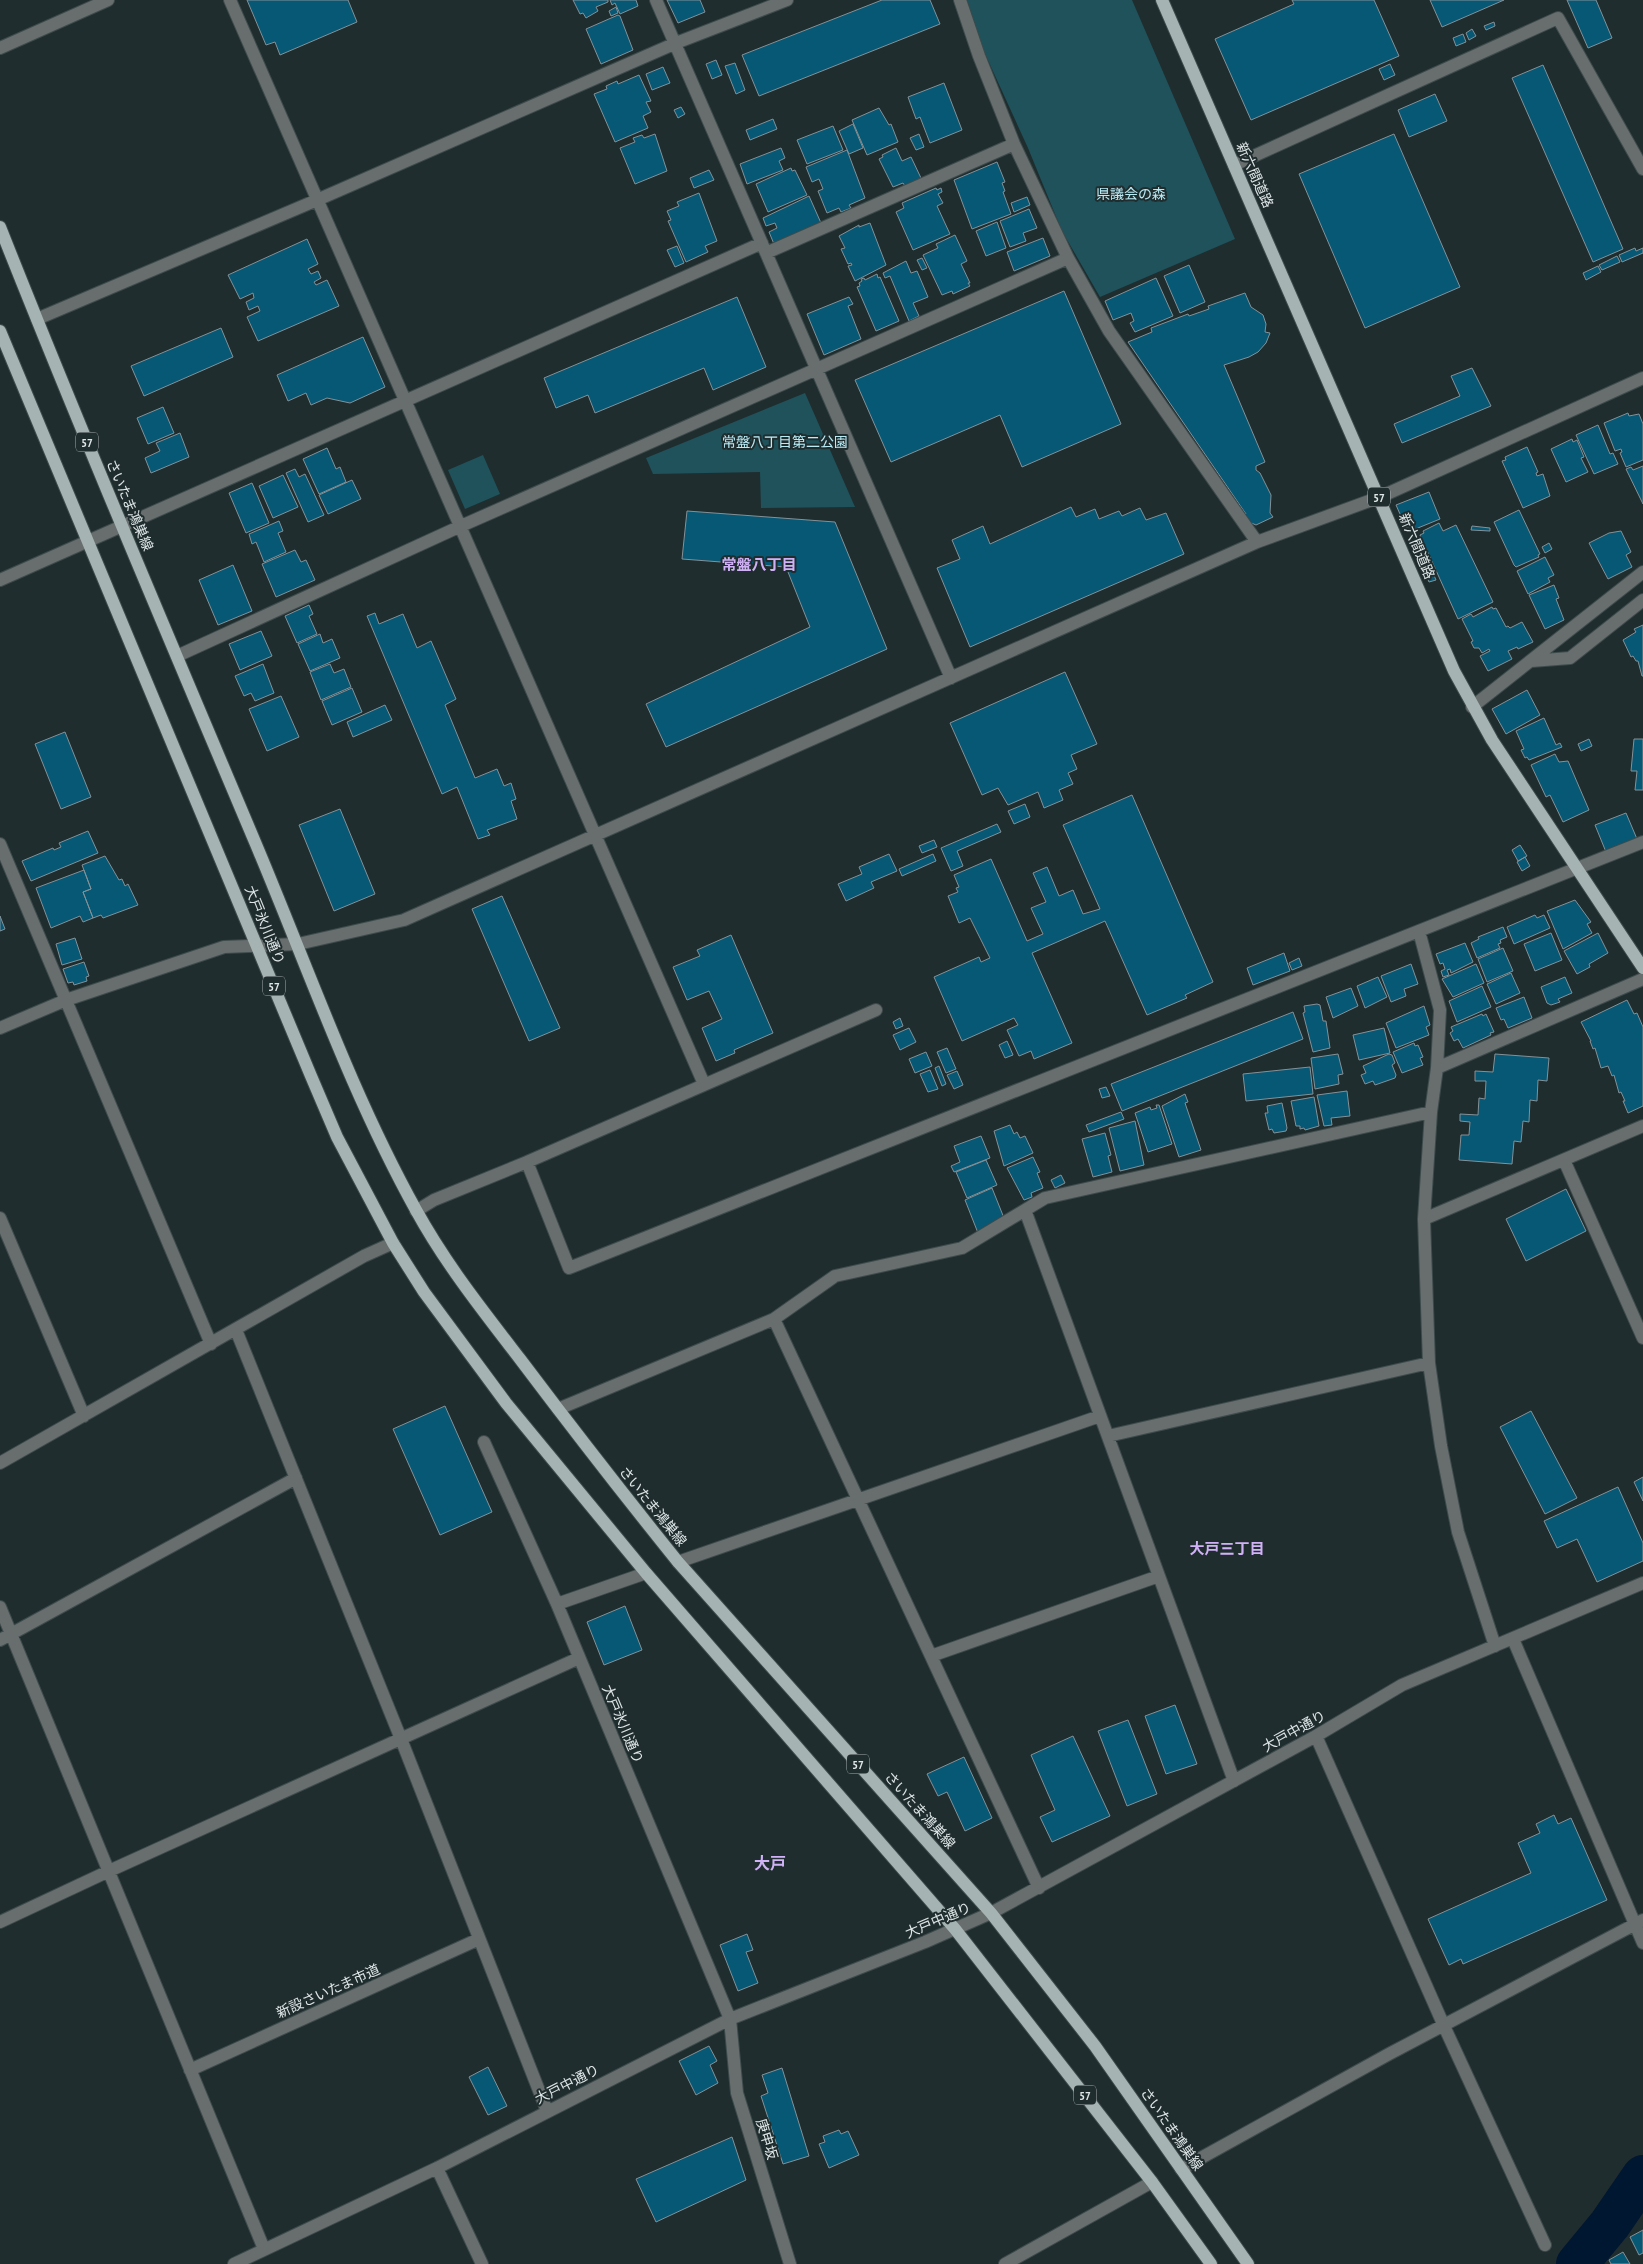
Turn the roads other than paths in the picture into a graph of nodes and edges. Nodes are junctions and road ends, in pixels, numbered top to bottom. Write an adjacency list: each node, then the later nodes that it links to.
1 (108, 0): 8 (street)
2 (230, 0): 12 (street)
3 (656, 0): 7 (street)
4 (787, 0): 7 (street)
5 (960, 0): 9 (street)
6 (1162, 0): 10 (main road, 新六間道路 / 57)
7 (676, 43): 12 (street); 14 (street)
8 (0, 48)
9 (1014, 144): 14 (street); 15 (street)
10 (1234, 165): 11 (street); 21 (main road, 新六間道路 / 57)
11 (1643, 169)
12 (317, 200): 16 (street); 20 (street)
13 (0, 227): 16 (main road, さいたま鴻巣線 / 57)
14 (764, 248): 18 (street); 20 (street)
15 (1068, 258): 18 (street); 25 (street)
16 (36, 319): 22 (main road, さいたま鴻巣線 / 57)
17 (0, 334): 24 (main road, 57)
18 (818, 370): 23 (street); 31 (street)
19 (1643, 378): 21 (street)
20 (404, 400): 22 (street); 23 (street)
21 (1380, 497): 25 (street); 32 (main road, 新六間道路 / 57)
22 (122, 526): 24 (street); 29 (main road, さいたま鴻巣線 / 57)
23 (461, 526): 29 (street); 33 (street)
24 (89, 540): 27 (street); 39 (main road, 大戸氷川通り / 57)
25 (1257, 542): 31 (street)
26 (1643, 572): 30 (street)
27 (0, 580)
28 (1643, 600): 30 (street)
29 (177, 656): 38 (main road, 大戸氷川通り / 57)
30 (1530, 661): 32 (street)
31 (951, 678): 33 (street)
32 (1472, 707): 36 (main road, 新六間道路 / 57)
33 (595, 835): 38 (street); 46 (street)
34 (1643, 842): 36 (street)
35 (0, 844): 42 (street)
36 (1576, 868): 37 (street); 40 (main road, 新六間道路 / 57)
37 (1419, 931): 45 (street); 50 (street)
38 (298, 944): 39 (street); 52 (main road, 大戸氷川通り / 57)
39 (257, 945): 42 (street); 55 (main road, 大戸氷川通り / 57)
40 (1643, 968)
41 (1643, 979): 45 (street)
42 (66, 1000): 44 (street); 60 (street)
43 (876, 1010): 46 (street)
44 (0, 1028)
45 (1437, 1068): 47 (street)
46 (704, 1084): 50 (street)
47 (1431, 1112): 51 (street); 54 (street)
48 (1643, 1126): 49 (street)
49 (1564, 1160): 54 (street); 59 (street)
50 (527, 1162): 52 (street)
51 (1025, 1210): 57 (street); 64 (street)
52 (416, 1211): 56 (main road, 大戸氷川通り / 57)
53 (0, 1218): 63 (street)
54 (1424, 1219): 61 (street)
55 (393, 1243): 58 (street); 71 (main road, 大戸氷川通り / 57)
56 (456, 1274): 62 (main road, さいたま鴻巣線 / 57)
57 (774, 1319): 62 (street); 69 (street)
58 (236, 1330): 60 (street); 68 (street)
59 (1643, 1338)
60 (211, 1344): 63 (street)
61 (1429, 1363): 65 (street); 78 (street)
62 (558, 1410): 70 (main road, さいたま鴻巣線 / 57)
63 (84, 1416): 67 (street)
64 (1100, 1416): 65 (street); 69 (street)
65 (1108, 1436): 72 (street)
66 (484, 1442): 74 (street, 大戸氷川通り)
67 (0, 1463)
68 (296, 1478): 76 (street); 82 (street)
69 (858, 1500): 70 (street); 79 (street)
70 (678, 1562): 86 (main road, さいたま鴻巣線 / 57)
71 (646, 1573): 74 (street); 89 (main road, 57)
72 (1158, 1576): 79 (street); 83 (street)
73 (1643, 1583): 77 (street, 大戸中通り)
74 (557, 1604): 80 (street, 大戸氷川通り)
75 (0, 1608): 76 (street)
76 (6, 1637): 84 (street)
77 (1513, 1639): 78 (street, 大戸中通り); 88 (street)
78 (1495, 1646): 81 (street, 大戸中通り)
79 (931, 1656): 85 (street)
80 (579, 1658): 82 (street); 92 (street, 大戸氷川通り)
81 (1316, 1736): 83 (street, 大戸中通り); 93 (street)
82 (401, 1740): 84 (street); 90 (street)
83 (1234, 1781): 85 (street, 大戸中通り)
84 (109, 1871): 87 (street); 94 (street)
85 (1039, 1888): 86 (street, 大戸中通り)
86 (991, 1913): 89 (street, 大戸中通り); 97 (main road, さいたま鴻巣線 / 57)
87 (0, 1922)
88 (1639, 1922): 91 (street); 93 (street)
89 (955, 1929): 92 (street, 大戸中通り); 98 (main road, 57)
90 (479, 1939): 94 (street, 新設さいたま市道); 95 (street)
91 (1643, 1943)
92 (730, 2019): 95 (street, 大戸中通り); 103 (street, 庚申坂)
93 (1444, 2026): 97 (street); 99 (street)
94 (190, 2070): 100 (street)
95 (547, 2111): 96 (street, 大戸中通り)
96 (437, 2168): 100 (street, 大戸中通り); 102 (street)
97 (1182, 2169): 106 (main road, さいたま鴻巣線 / 57)
98 (1152, 2182): 104 (street); 105 (main road, 57)
99 (1545, 2245)
100 (264, 2249): 101 (street, 大戸中通り)
101 (234, 2264)
102 (482, 2264)
103 (790, 2264)
104 (1004, 2264)
105 (1211, 2264)
106 (1248, 2264)

